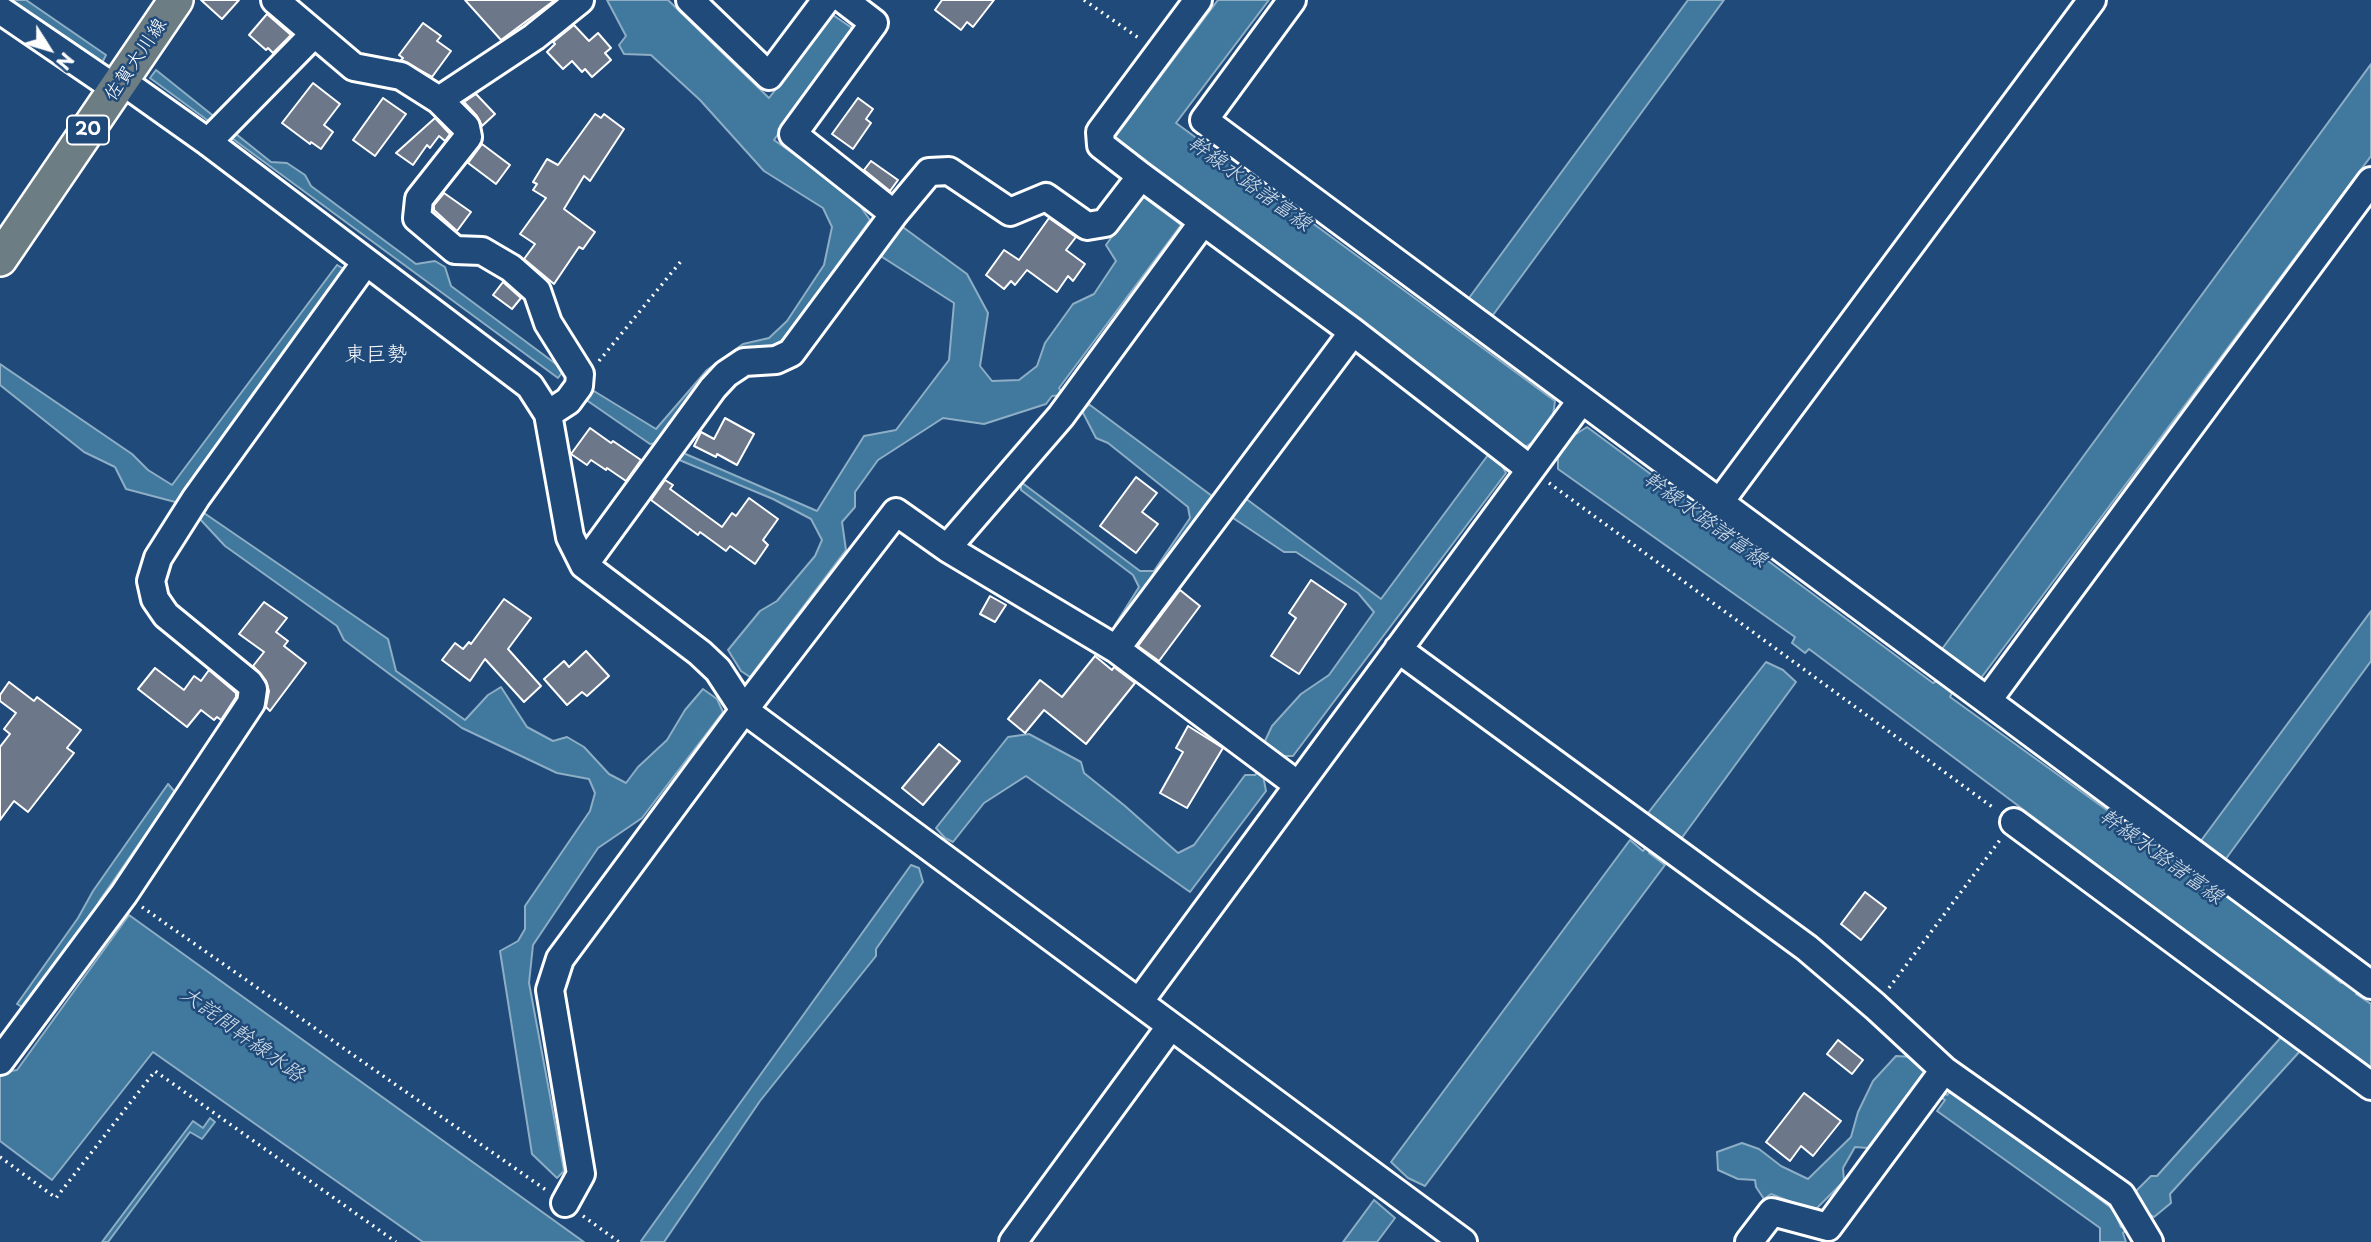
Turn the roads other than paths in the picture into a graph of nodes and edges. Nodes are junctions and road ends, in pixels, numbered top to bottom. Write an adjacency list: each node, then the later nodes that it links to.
1 (176, 0): 12 (main road, 佐賀大川線 / 20)
2 (275, 0): 11 (street)
3 (580, 0): 13 (street)
4 (690, 0): 5 (street)
5 (826, 0)
6 (844, 0): 17 (street)
7 (1198, 0): 15 (street)
8 (1292, 0): 22 (street)
9 (2092, 0): 25 (street)
10 (0, 10): 12 (street)
11 (314, 34): 13 (street); 14 (street)
12 (119, 85): 14 (street); 19 (main road, 佐賀大川線 / 20)
13 (439, 100): 23 (street)
14 (208, 142): 20 (street)
15 (1141, 176): 17 (street); 18 (street)
16 (2371, 181): 30 (street)
17 (894, 214): 27 (street)
18 (1203, 222): 21 (street); 26 (street)
19 (0, 259)
20 (366, 262): 23 (street); 37 (street)
21 (1353, 332): 24 (street); 28 (street)
22 (1575, 410): 24 (street); 25 (street)
23 (548, 414): 27 (street)
24 (1536, 461): 29 (street)
25 (1719, 503): 30 (street)
26 (947, 548): 28 (street); 31 (street)
27 (584, 565): 31 (street)
28 (1116, 649): 32 (street)
29 (1398, 649): 32 (street); 38 (street)
30 (1988, 700): 34 (street)
31 (744, 710): 35 (street); 40 (street)
32 (1298, 785): 35 (street)
33 (2014, 822): 39 (street)
34 (2371, 985)
35 (1139, 1002): 36 (street)
36 (1170, 1027): 42 (street); 43 (street)
37 (0, 1060)
38 (1936, 1082): 41 (street); 44 (street)
39 (2371, 1086)
40 (565, 1203)
41 (2139, 1225)
42 (1013, 1242)
43 (1463, 1242)
44 (1749, 1242)

